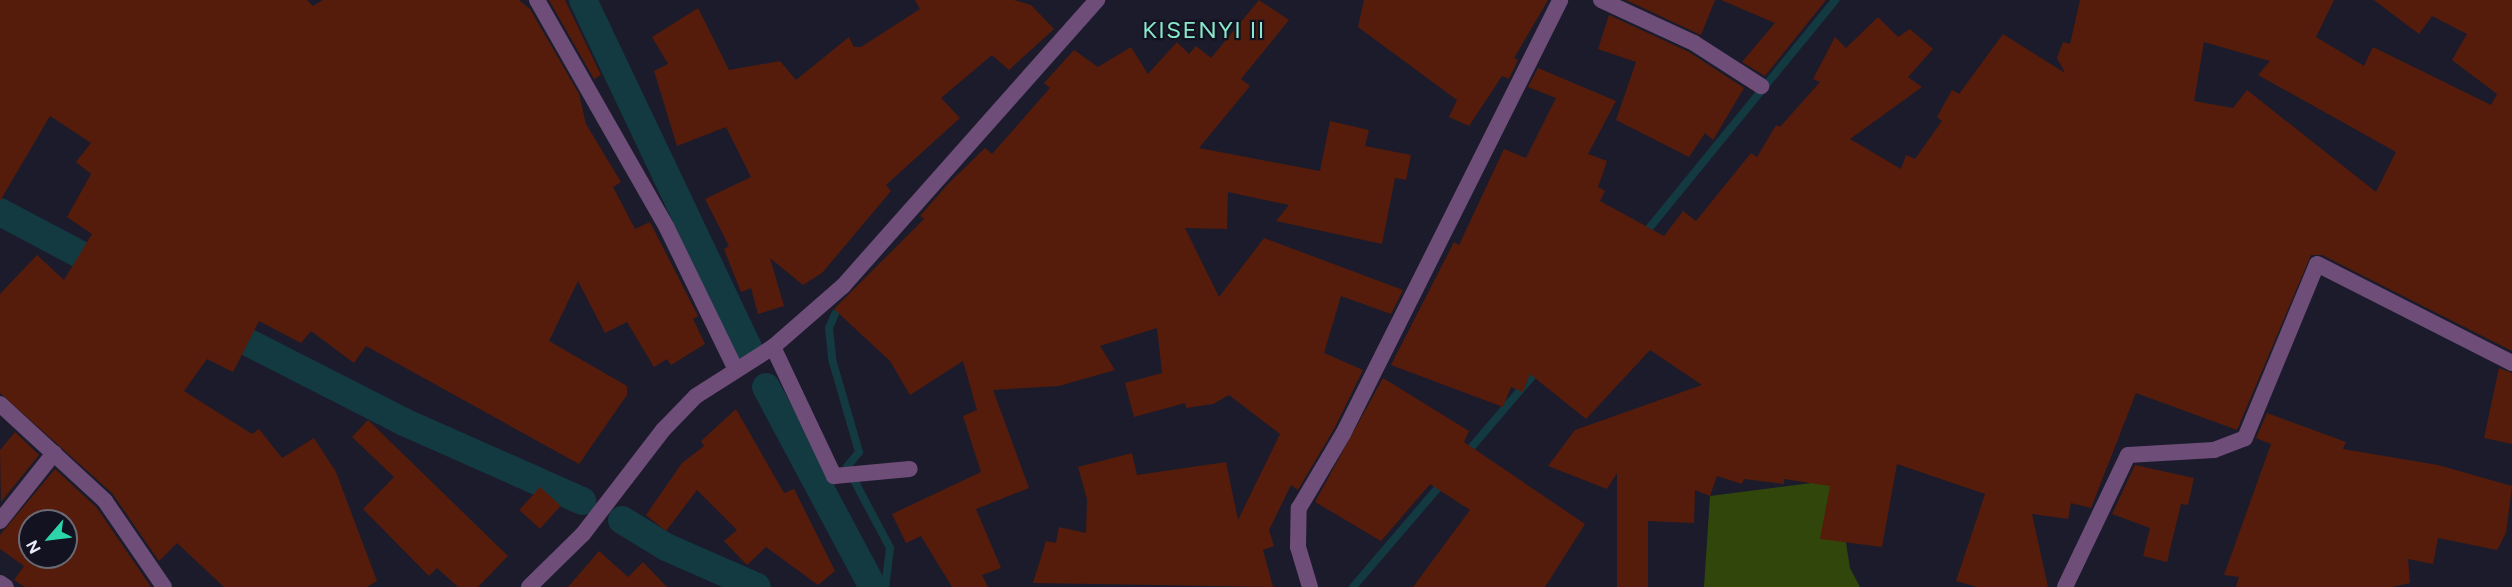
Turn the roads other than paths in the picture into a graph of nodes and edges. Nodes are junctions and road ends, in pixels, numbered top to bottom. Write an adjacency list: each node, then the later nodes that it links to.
1 (537, 0): 8 (street)
2 (1097, 0): 6 (street)
3 (1560, 0): 17 (street)
4 (1601, 0): 5 (street)
5 (1761, 87)
6 (773, 347): 8 (street); 11 (street)
7 (2512, 363): 18 (street)
8 (735, 368): 16 (street)
9 (0, 404): 10 (street)
10 (54, 453): 12 (street); 15 (street)
11 (910, 469)
12 (0, 521)
13 (0, 583): 14 (street)
14 (6, 587)
15 (164, 587)
16 (529, 587)
17 (1310, 587)
18 (2065, 587)

